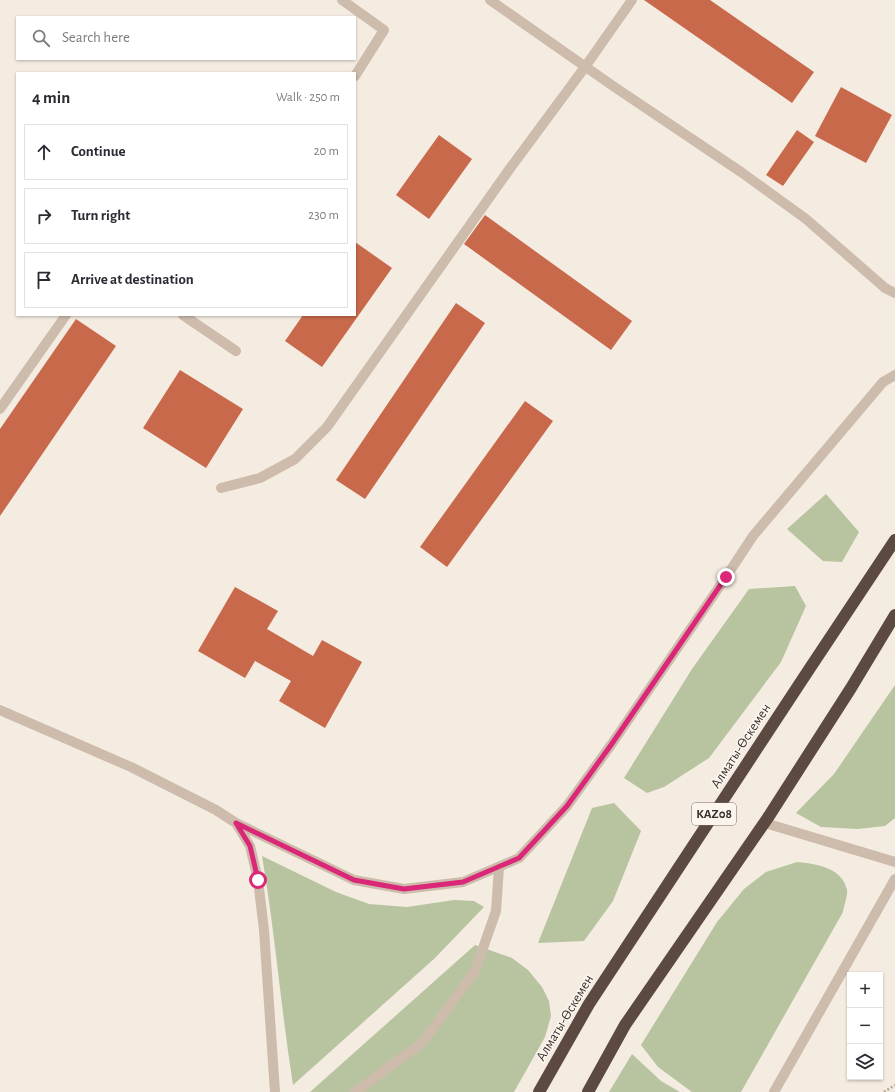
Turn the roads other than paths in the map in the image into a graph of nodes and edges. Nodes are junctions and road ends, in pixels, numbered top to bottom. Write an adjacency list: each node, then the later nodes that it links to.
1 (342, 0): 5 (street)
2 (490, 0): 4 (street)
3 (632, 0): 4 (street)
4 (586, 67): 6 (street); 12 (street)
5 (356, 74)
6 (895, 294)
7 (65, 316): 11 (street)
8 (184, 316): 9 (street)
9 (236, 351)
10 (895, 375): 19 (street)
11 (0, 409)
12 (221, 488)
13 (895, 540): 23 (highway, Алматы-Өскемен / KAZ08)
14 (895, 615): 17 (highway)
15 (0, 710): 16 (street)
16 (236, 823): 19 (street); 21 (street)
17 (764, 823): 18 (street); 24 (highway)
18 (895, 862)
19 (499, 867): 22 (street)
20 (895, 879): 25 (street)
21 (275, 1092)
22 (355, 1092)
23 (539, 1092)
24 (588, 1092)
25 (774, 1092)

